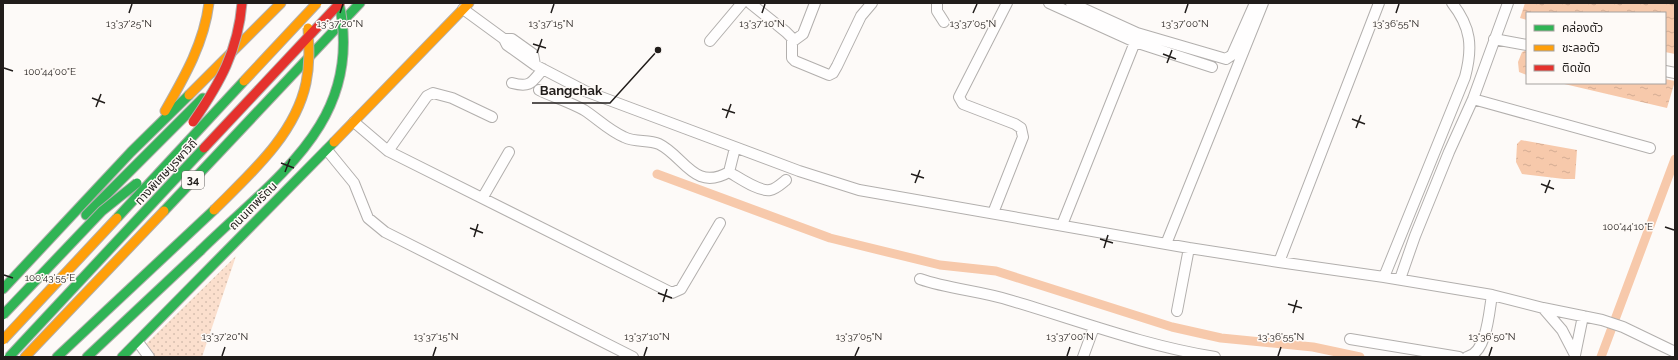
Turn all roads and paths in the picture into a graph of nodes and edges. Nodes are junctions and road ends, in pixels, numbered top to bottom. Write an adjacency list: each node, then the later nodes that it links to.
1 (209, 3): 36 (main road)
2 (242, 3): 30 (main road, bridge)
3 (281, 3): 36 (main road)
4 (303, 3): 69 (main road, bridge)
5 (317, 3): 61 (main road, 34); 63 (main road, ทางพิเศษบูรพาวิถี, bridge)
6 (339, 3): 67 (main road, ทางพิเศษบูรพาวิถี, bridge); 70 (main road, bridge)
7 (360, 3): 68 (main road, 34)
8 (742, 3): 24 (street)
9 (750, 3): 25 (street)
10 (815, 3): 25 (street)
11 (872, 3): 25 (street)
12 (937, 3): 22 (street)
13 (1006, 3): 45 (street)
14 (1049, 3): 26 (street)
15 (1071, 3): 16 (street)
16 (1255, 3)
17 (1263, 3): 48 (street)
18 (1379, 3): 50 (street)
19 (1452, 3): 51 (street)
20 (1508, 3): 23 (street)
21 (466, 6): 28 (street); 35 (main road, ถนนเทพรัตน)
22 (944, 22)
23 (1494, 39): 27 (street); 33 (street)
24 (710, 41)
25 (792, 42)
26 (1135, 42): 29 (street); 47 (street)
27 (1526, 45)
28 (539, 67): 31 (street); 37 (street)
29 (1212, 67)
30 (224, 75): 58 (main road, bridge); 58 (main road, bridge)
31 (512, 83)
32 (539, 90): 42 (street)
33 (1473, 99): 38 (street); 53 (street)
34 (492, 117): 40 (street)
35 (354, 122): 39 (main road, ถนนเทพรัตน); 40 (street)
36 (153, 131): 54 (main road)
37 (735, 148): 42 (street); 45 (street)
38 (1650, 148)
39 (327, 150): 64 (main road, ถนนเทพรัตน); 73 (street)
40 (388, 151): 44 (street)
41 (508, 152): 44 (street)
42 (729, 172): 43 (street)
43 (786, 180)
44 (484, 197): 46 (street)
45 (993, 213): 47 (street)
46 (720, 223)
47 (1062, 225): 48 (street)
48 (1166, 244): 49 (street)
49 (1189, 248): 50 (street); 57 (street)
50 (1279, 262): 51 (street)
51 (1384, 277): 53 (street)
52 (920, 279): 60 (street)
53 (1400, 279): 55 (street)
54 (3, 289)
55 (1492, 295): 56 (street); 77 (street)
56 (1543, 308): 59 (street); 66 (street)
57 (1177, 311)
58 (3, 315)
59 (1583, 316): 65 (street); 66 (street)
60 (1094, 327): 74 (street); 75 (street)
61 (3, 335)
62 (1350, 339): 76 (street)
63 (3, 340)
64 (138, 342): 71 (main road, ถนนเทพรัตน); 72 (street)
65 (1675, 352)
66 (1575, 356)
67 (9, 357)
68 (25, 357)
69 (57, 357)
70 (87, 357)
71 (122, 357)
72 (149, 357)
73 (633, 357)
74 (1083, 357)
75 (1215, 357)
76 (1459, 357)
77 (1467, 357)

